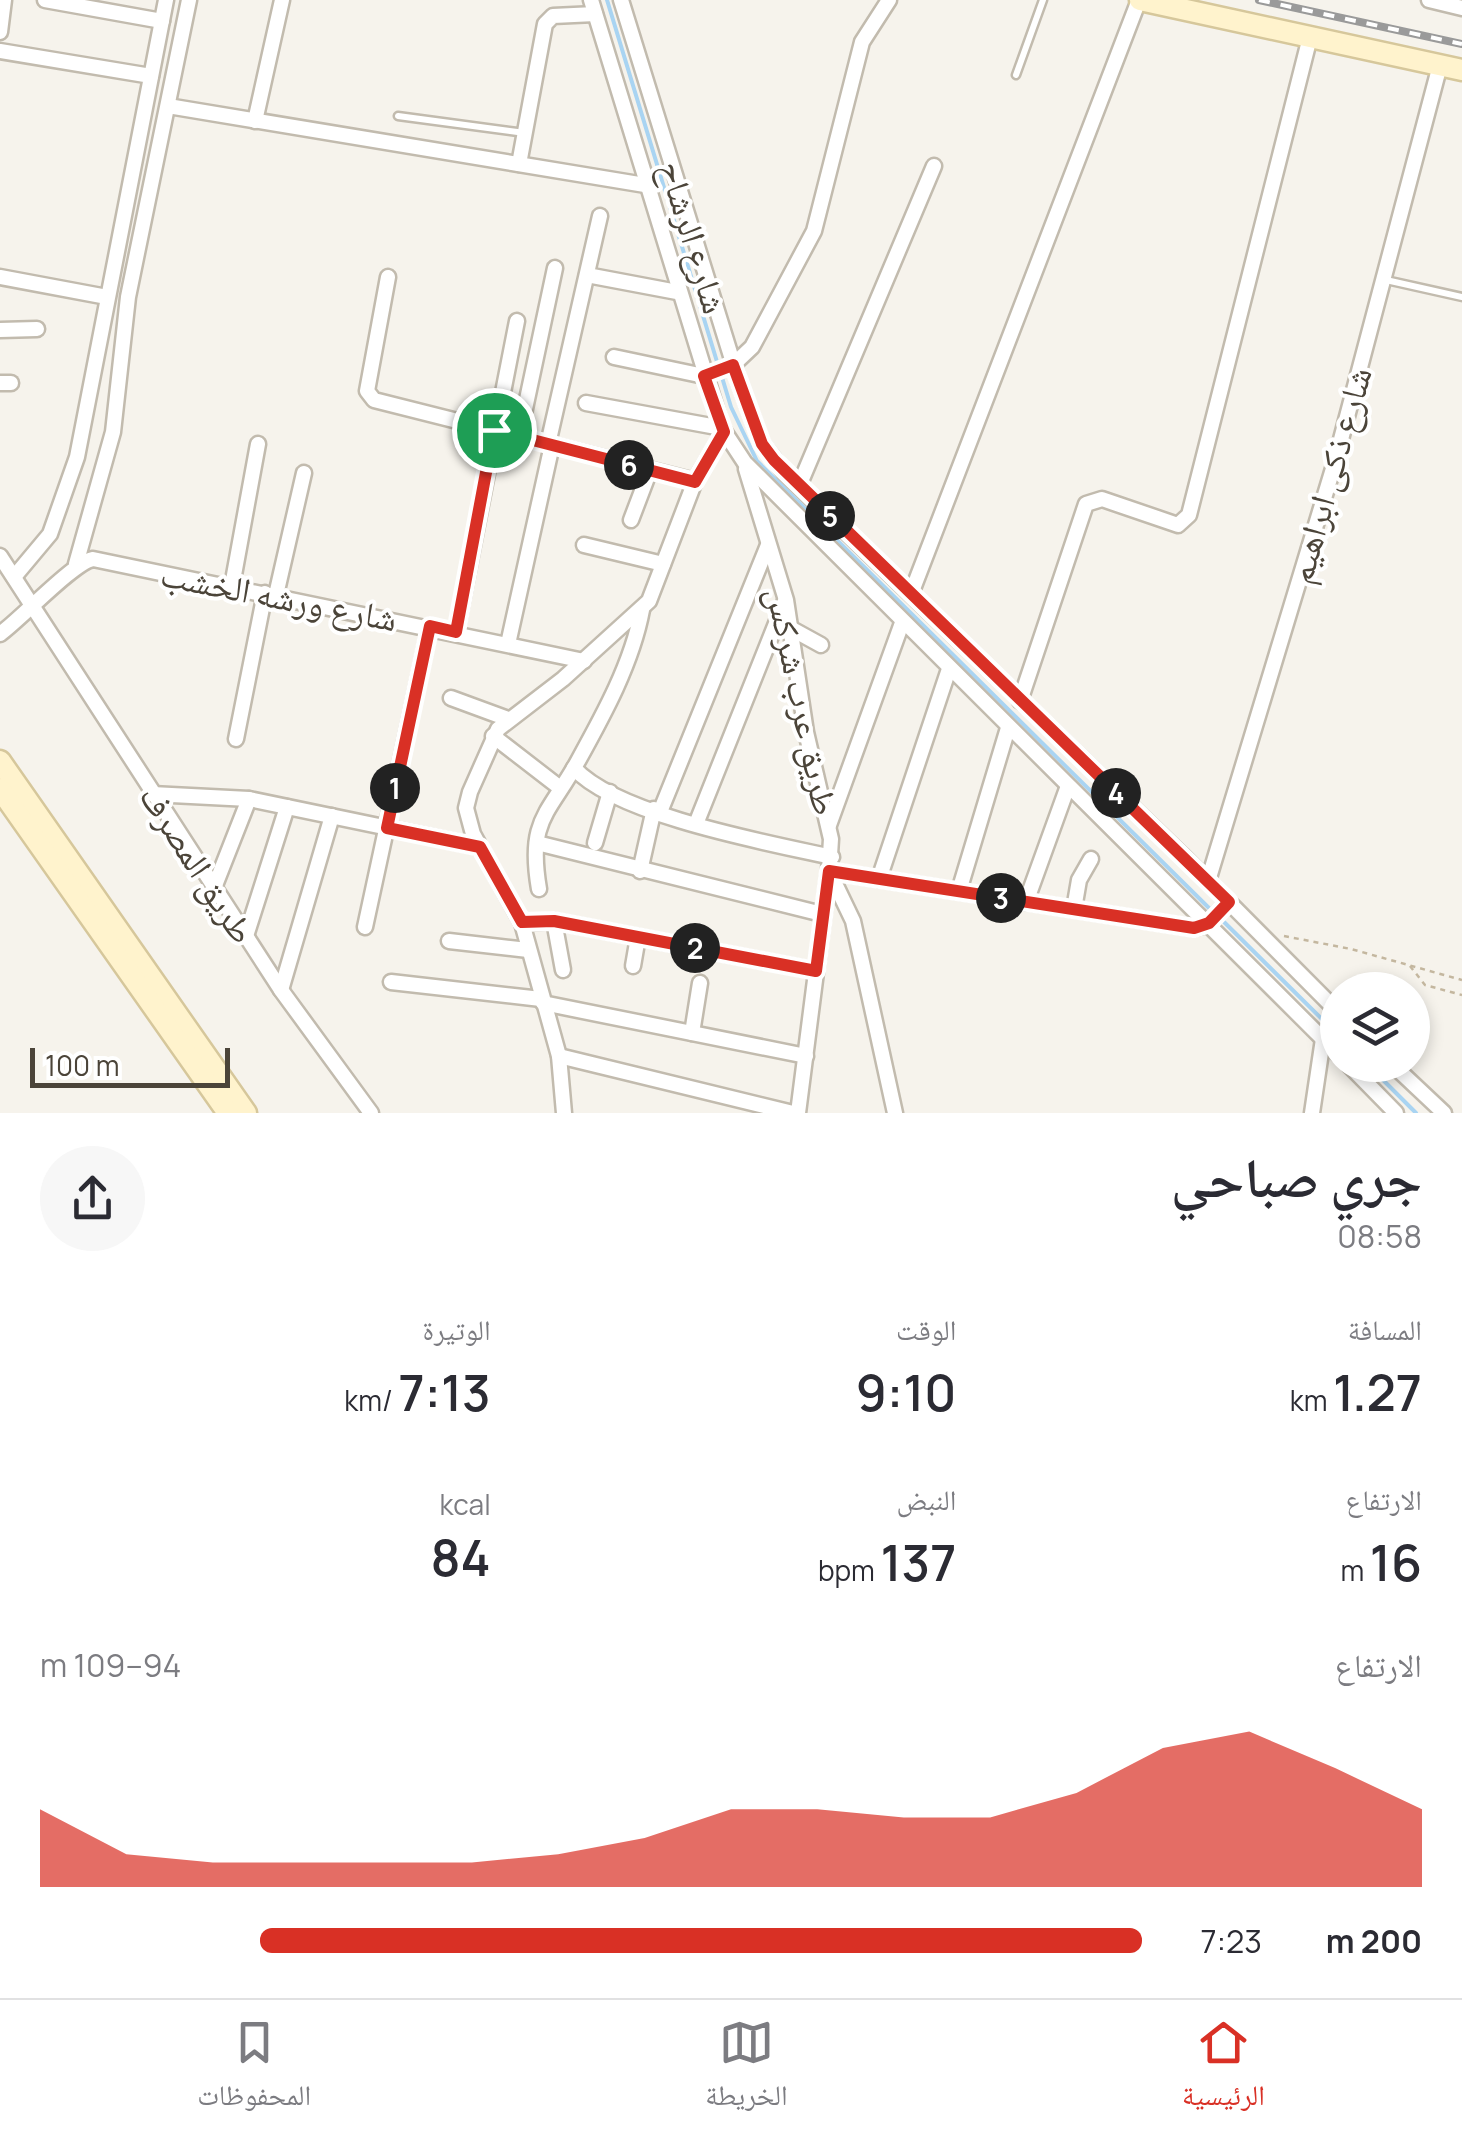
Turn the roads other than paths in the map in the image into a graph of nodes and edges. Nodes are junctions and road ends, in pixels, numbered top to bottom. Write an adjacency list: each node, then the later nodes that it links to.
1 (4, 0): 14 (street)
2 (45, 0): 13 (street)
3 (166, 0): 13 (street)
4 (189, 0): 17 (street)
5 (282, 0): 25 (street)
6 (621, 0): 45 (street, شارع الرشاح)
7 (889, 0): 45 (street)
8 (1043, 0): 21 (lane)
9 (1139, 0): 15 (main road); 69 (street)
10 (1429, 0): 12 (street)
11 (593, 7): 26 (street); 30 (street)
12 (1462, 8)
13 (162, 21): 16 (street)
14 (0, 32)
15 (1310, 37): 19 (main road); 83 (street)
16 (158, 44): 17 (street); 22 (street)
17 (179, 49): 23 (street)
18 (0, 51): 22 (street)
19 (1440, 65): 20 (main road); 37 (street, شارع ذكى ابراهيم)
20 (1462, 70)
21 (1016, 75)
22 (151, 76): 29 (street)
23 (168, 106): 25 (street); 31 (street)
24 (398, 116): 26 (lane)
25 (255, 120): 27 (street)
26 (525, 133): 27 (street)
27 (519, 164): 30 (street)
28 (934, 166): 58 (street)
29 (129, 183): 31 (street); 39 (street)
30 (645, 186): 38 (street)
31 (151, 188): 59 (street)
32 (600, 216): 34 (street)
33 (556, 268): 50 (street)
34 (587, 275): 38 (street); 52 (street)
35 (0, 276): 39 (street)
36 (388, 278): 48 (street)
37 (1385, 279): 40 (lane); 109 (street, شارع ذكى ابراهيم)
38 (677, 292): 46 (street)
39 (107, 297): 56 (street)
40 (1462, 297)
41 (516, 321): 48 (street)
42 (37, 328): 43 (street)
43 (0, 330)
44 (614, 357): 46 (street)
45 (733, 365): 46 (street); 58 (street, شارع الرشاح)
46 (704, 376): 49 (street)
47 (586, 404): 49 (street)
48 (494, 430): 50 (street); 76 (street)
49 (722, 430): 53 (street); 57 (street)
50 (519, 437): 52 (street)
51 (258, 444): 67 (street)
52 (550, 445): 54 (street); 78 (street)
53 (745, 464): 62 (street, طريق عرب شركس); 73 (street)
54 (650, 470): 57 (street); 60 (street)
55 (304, 473): 68 (street)
56 (70, 482): 59 (street); 66 (street)
57 (695, 482): 65 (street)
58 (799, 486): 69 (street, شارع الرشاح)
59 (96, 492): 64 (street)
60 (631, 520)
61 (584, 545): 65 (street)
62 (768, 545): 70 (street, طريق عرب شركس); 97 (street)
63 (0, 556): 66 (street, طريق المصرف)
64 (76, 564): 67 (street, شارع ورشه الخشب); 71 (street)
65 (663, 564): 72 (street)
66 (14, 577): 71 (street, طريق المصرف)
67 (232, 586): 68 (street, شارع ورشه الخشب)
68 (271, 594): 74 (street, شارع ورشه الخشب); 87 (street)
69 (911, 594): 83 (street, شارع الرشاح)
70 (786, 600): 75 (street, طريق عرب شركس); 99 (street)
71 (36, 607): 77 (street); 94 (street, طريق المصرف)
72 (642, 610): 80 (street); 89 (street)
73 (902, 623): 81 (street); 100 (street)
74 (430, 626): 76 (street, شارع ورشه الخشب); 101 (street)
75 (790, 628): 79 (street); 100 (street, طريق عرب شركس)
76 (456, 632): 78 (street, شارع ورشه الخشب)
77 (0, 634)
78 (508, 644): 80 (street, شارع ورشه الخشب)
79 (822, 645)
80 (584, 661): 84 (street)
81 (949, 669): 85 (street); 108 (street)
82 (451, 698): 84 (street)
83 (1020, 702): 109 (street, شارع الرشاح)
84 (508, 719): 86 (street)
85 (1008, 728): 90 (street); 112 (street)
86 (494, 736): 91 (street); 104 (street)
87 (236, 739)
88 (0, 761): 141 (main road)
89 (574, 768): 91 (street); 93 (street)
90 (1068, 786): 113 (street); 118 (street)
91 (559, 787): 103 (street)
92 (0, 788): 140 (main road)
93 (610, 792): 97 (street); 102 (street)
94 (152, 794): 95 (street); 110 (street, طريق المصرف)
95 (248, 799): 96 (street); 110 (street)
96 (287, 807): 98 (street); 121 (street)
97 (657, 810): 99 (street); 107 (street)
98 (332, 816): 101 (street); 130 (street)
99 (696, 824): 106 (street)
100 (829, 825): 106 (street, طريق عرب شركس)
101 (387, 828): 104 (street); 120 (street)
102 (594, 843)
103 (537, 844): 107 (street); 111 (street)
104 (480, 847): 119 (street)
105 (1091, 858): 115 (street)
106 (830, 864): 108 (street); 116 (street); 145 (street, طريق عرب شركس)
107 (640, 871): 116 (street)
108 (879, 878): 112 (street)
109 (1208, 882): 114 (street, شارع الرشاح)
110 (214, 888): 121 (street, طريق المصرف)
111 (540, 889)
112 (959, 891): 113 (street)
113 (1026, 902): 115 (street)
114 (1227, 904): 118 (street); 131 (street, شارع الرشاح)
115 (1074, 909): 118 (street)
116 (822, 914): 127 (street)
117 (554, 921): 119 (street); 122 (street); 126 (street)
118 (1210, 921): 134 (street)
119 (522, 922): 124 (street)
120 (365, 927)
121 (246, 936): 130 (street, طريق المصرف)
122 (638, 937): 125 (street); 127 (street)
123 (448, 941): 124 (street)
124 (528, 950): 132 (street)
125 (633, 966)
126 (563, 970)
127 (816, 971): 136 (street)
128 (391, 982): 132 (street)
129 (700, 983): 133 (street)
130 (282, 990): 142 (street, طريق المصرف)
131 (1320, 994)
132 (542, 1001): 133 (street); 135 (street)
133 (692, 1033): 136 (street)
134 (1320, 1036)
135 (560, 1056): 143 (street); 144 (street)
136 (806, 1056): 144 (street)
137 (1320, 1059): 146 (street)
138 (1366, 1082): 147 (street)
139 (1411, 1082): 148 (street)
140 (228, 1113)
141 (246, 1113)
142 (371, 1113)
143 (564, 1113)
144 (796, 1113)
145 (894, 1113)
146 (1312, 1113)
147 (1396, 1113)
148 (1444, 1113)

